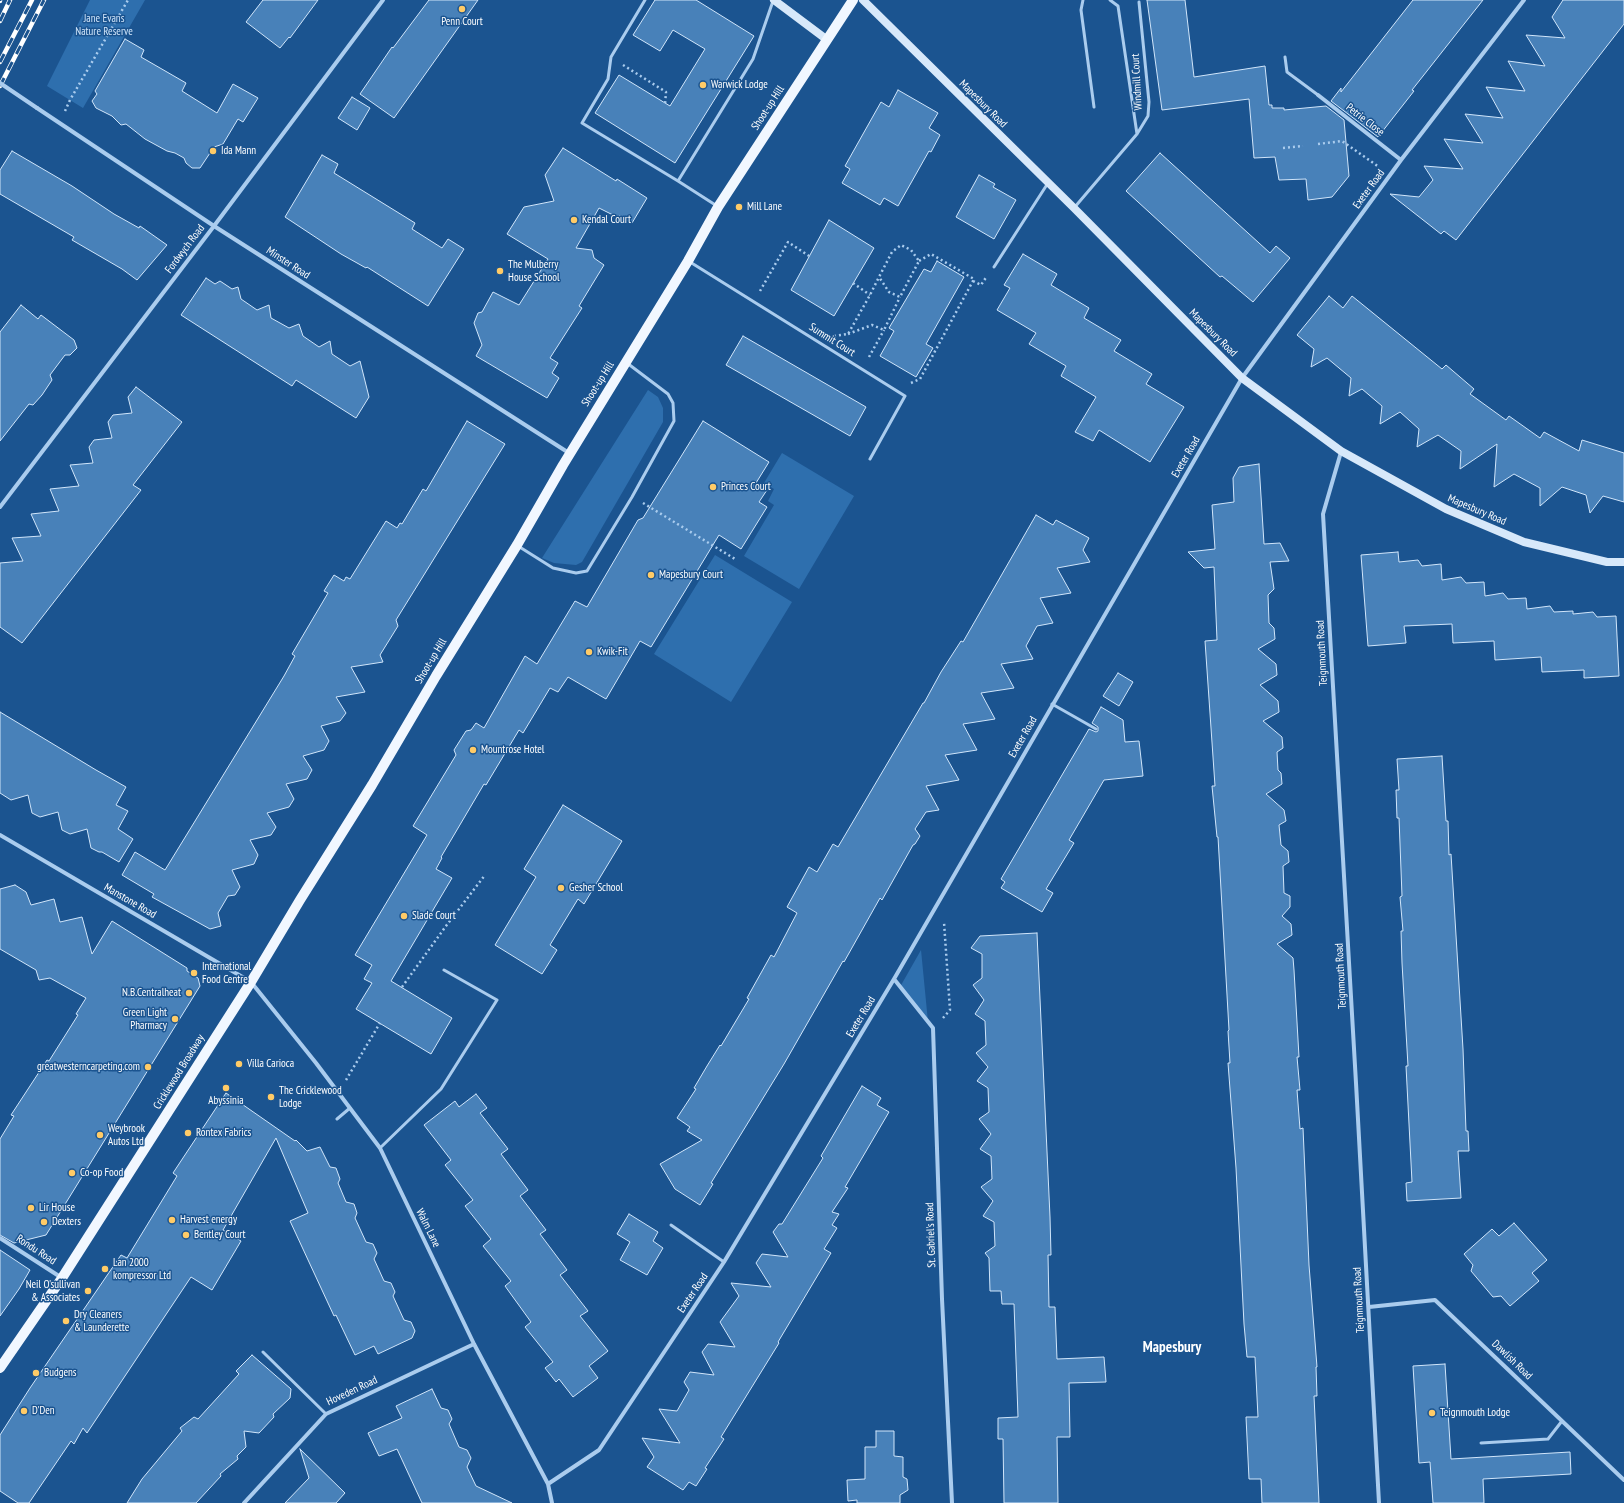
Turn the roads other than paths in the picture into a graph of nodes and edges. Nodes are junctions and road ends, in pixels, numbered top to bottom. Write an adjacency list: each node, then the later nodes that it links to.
1 (383, 0): 21 (street, Fordwych Road)
2 (645, 0): 17 (lane)
3 (774, 0): 10 (street); 17 (lane)
4 (853, 0): 10 (main road, Shoot-up Hill)
5 (863, 0): 18 (street, Mapesbury Road)
6 (1083, 0): 14 (lane)
7 (1110, 0): 15 (lane)
8 (1524, 0): 16 (street, Exeter Road)
9 (1139, 2): 15 (lane, Windmill Court)
10 (826, 39): 19 (main road, Shoot-up Hill)
11 (1285, 57): 13 (lane)
12 (0, 83): 21 (street, Minster Road, bridge)
13 (1318, 95): 16 (street, Petrie Close)
14 (1094, 107)
15 (1137, 134): 20 (lane, Windmill Court)
16 (1401, 160): 25 (street, Exeter Road)
17 (678, 181): 19 (lane)
18 (1048, 183): 20 (street, Mapesbury Road); 23 (lane)
19 (718, 207): 22 (main road, Shoot-up Hill)
20 (1074, 208): 25 (street, Mapesbury Road)
21 (214, 226): 27 (street, Minster Road); 29 (street, Fordwych Road)
22 (688, 261): 24 (main road, Shoot-up Hill); 28 (lane, Summit Court)
23 (994, 267)
24 (626, 362): 27 (main road, Shoot-up Hill); 30 (lane)
25 (1242, 378): 26 (street, Mapesbury Road); 32 (street, Exeter Road)
26 (1341, 451): 31 (street, Mapesbury Road); 46 (street, Teignmouth Road)
27 (570, 454): 30 (main road, Shoot-up Hill)
28 (870, 459)
29 (0, 507)
30 (517, 545): 34 (main road, Shoot-up Hill)
31 (1624, 562)
32 (1052, 704): 33 (lane); 37 (street, Exeter Road)
33 (1096, 729)
34 (372, 786): 38 (main road, Cricklewood Broadway)
35 (0, 835): 38 (street, Manstone Road)
36 (444, 970): 41 (lane)
37 (894, 980): 44 (street, Exeter Road); 57 (street, St. Gabriel's Road)
38 (251, 982): 39 (street, Walm Lane); 45 (main road, Cricklewood Broadway)
39 (350, 1108): 40 (lane); 41 (street, Walm Lane)
40 (337, 1119)
41 (380, 1148): 47 (street, Walm Lane)
42 (671, 1225): 44 (lane)
43 (0, 1238): 45 (street, Rondu Road)
44 (724, 1262): 54 (street, Exeter Road)
45 (62, 1278): 49 (main road, Cricklewood Broadway)
46 (1369, 1307): 51 (street, Dawlish Road); 58 (street, Teignmouth Road)
47 (474, 1344): 50 (street, Hoveden Road); 54 (street, Walm Lane)
48 (263, 1352): 50 (lane)
49 (0, 1368)
50 (326, 1414): 55 (street, Hoveden Road)
51 (1562, 1421): 52 (lane); 53 (street, Dawlish Road)
52 (1480, 1443)
53 (1624, 1480)
54 (548, 1484): 56 (street, Walm Lane)
55 (244, 1503)
56 (552, 1503)
57 (952, 1503)
58 (1379, 1503)

